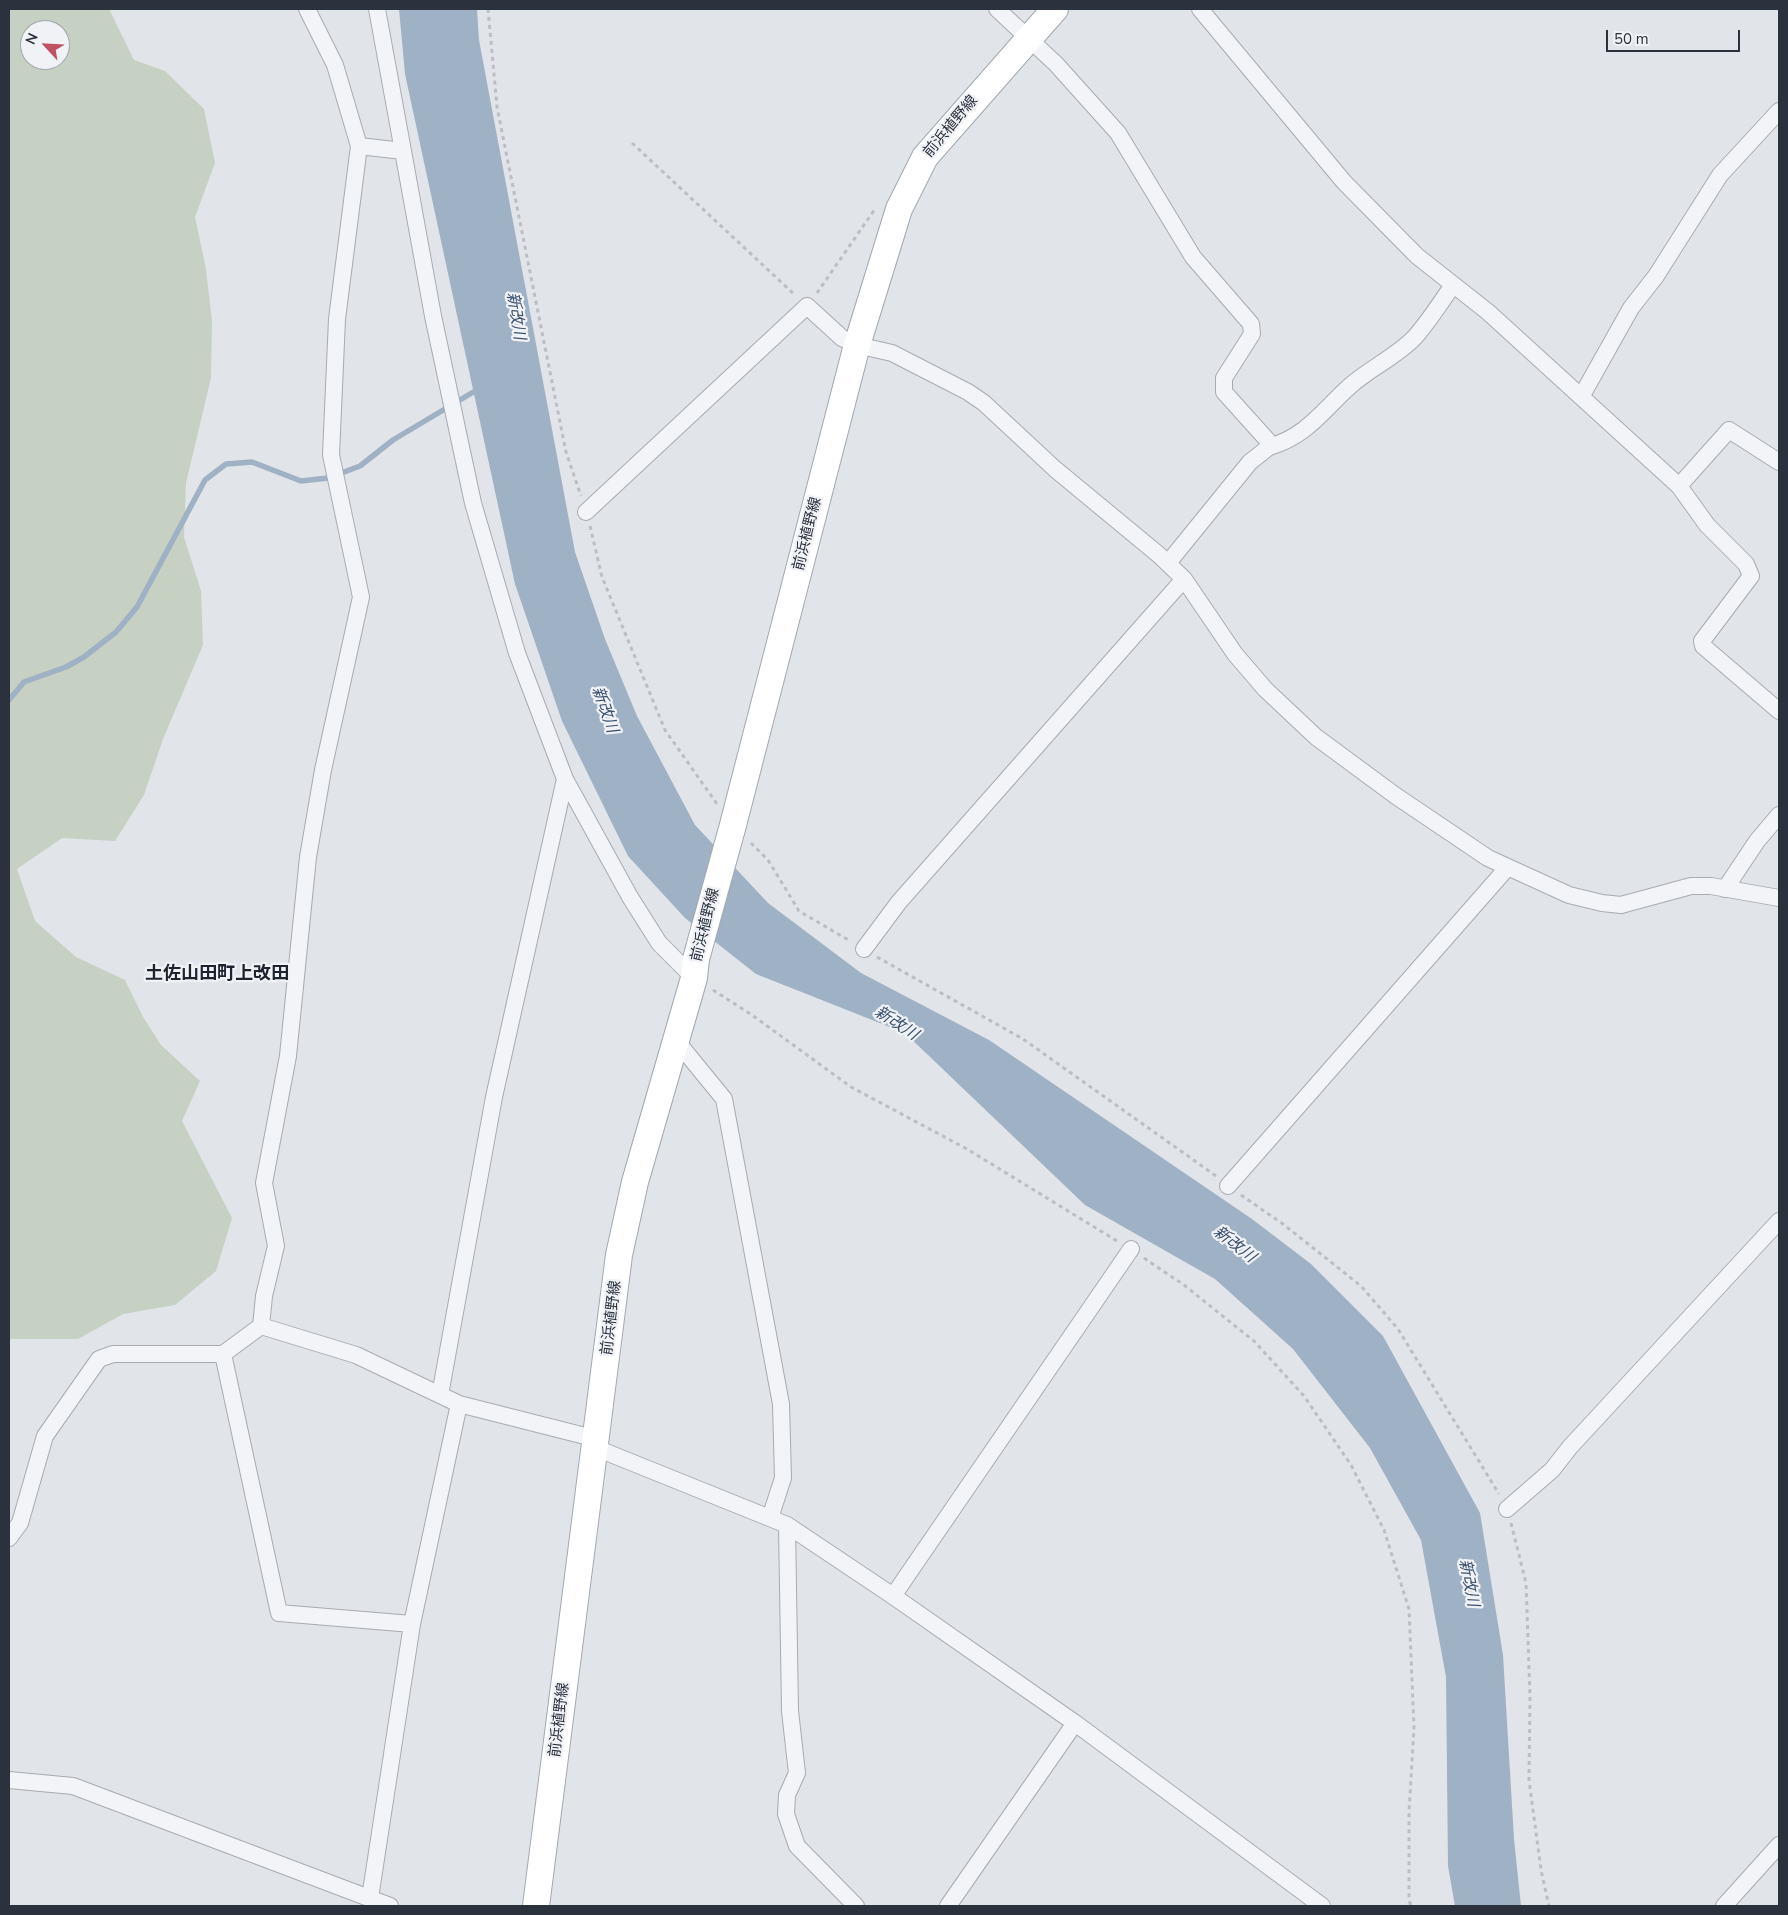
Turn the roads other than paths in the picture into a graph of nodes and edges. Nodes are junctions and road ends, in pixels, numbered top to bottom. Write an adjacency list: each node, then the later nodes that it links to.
1 (307, 9): 8 (street)
2 (377, 9): 9 (street)
3 (997, 9): 6 (street)
4 (1055, 9): 6 (main road, 前浜植野線)
5 (1200, 9): 10 (street)
6 (1028, 38): 11 (main road, 前浜植野線); 13 (street)
7 (1779, 111): 12 (street)
8 (360, 146): 9 (street); 31 (street)
9 (403, 151): 20 (street)
10 (1453, 285): 12 (street); 13 (street)
11 (857, 345): 16 (street); 17 (street); 26 (main road, 前浜植野線)
12 (1581, 397): 15 (street)
13 (1269, 447): 17 (street)
14 (1779, 462): 15 (street)
15 (1678, 486): 19 (street)
16 (586, 512)
17 (1168, 563): 18 (street)
18 (1184, 579): 22 (street); 25 (street)
19 (1779, 712)
20 (565, 780): 26 (street); 33 (street)
21 (1779, 815): 23 (street)
22 (1508, 867): 23 (street); 28 (street)
23 (1725, 888): 24 (street)
24 (1779, 898)
25 (864, 950)
26 (695, 968): 27 (main road, 前浜植野線)
27 (675, 1039): 35 (main road, 前浜植野線); 37 (street)
28 (1228, 1186)
29 (1779, 1221): 36 (street)
30 (1131, 1249): 40 (street)
31 (261, 1326): 32 (street); 33 (street)
32 (223, 1354): 39 (street); 41 (street)
33 (440, 1395): 34 (street)
34 (459, 1404): 35 (street); 41 (street)
35 (596, 1444): 37 (street); 47 (main road, 前浜植野線)
36 (1507, 1509)
37 (770, 1518): 38 (street)
38 (787, 1525): 40 (street); 48 (street)
39 (9, 1538)
40 (893, 1596): 42 (street)
41 (412, 1624): 45 (street)
42 (1075, 1723): 49 (street); 50 (street)
43 (9, 1780): 45 (street)
44 (1779, 1845): 51 (street)
45 (361, 1899): 46 (street)
46 (390, 1906)
47 (536, 1906)
48 (856, 1906)
49 (948, 1906)
50 (1322, 1906)
51 (1724, 1906)

